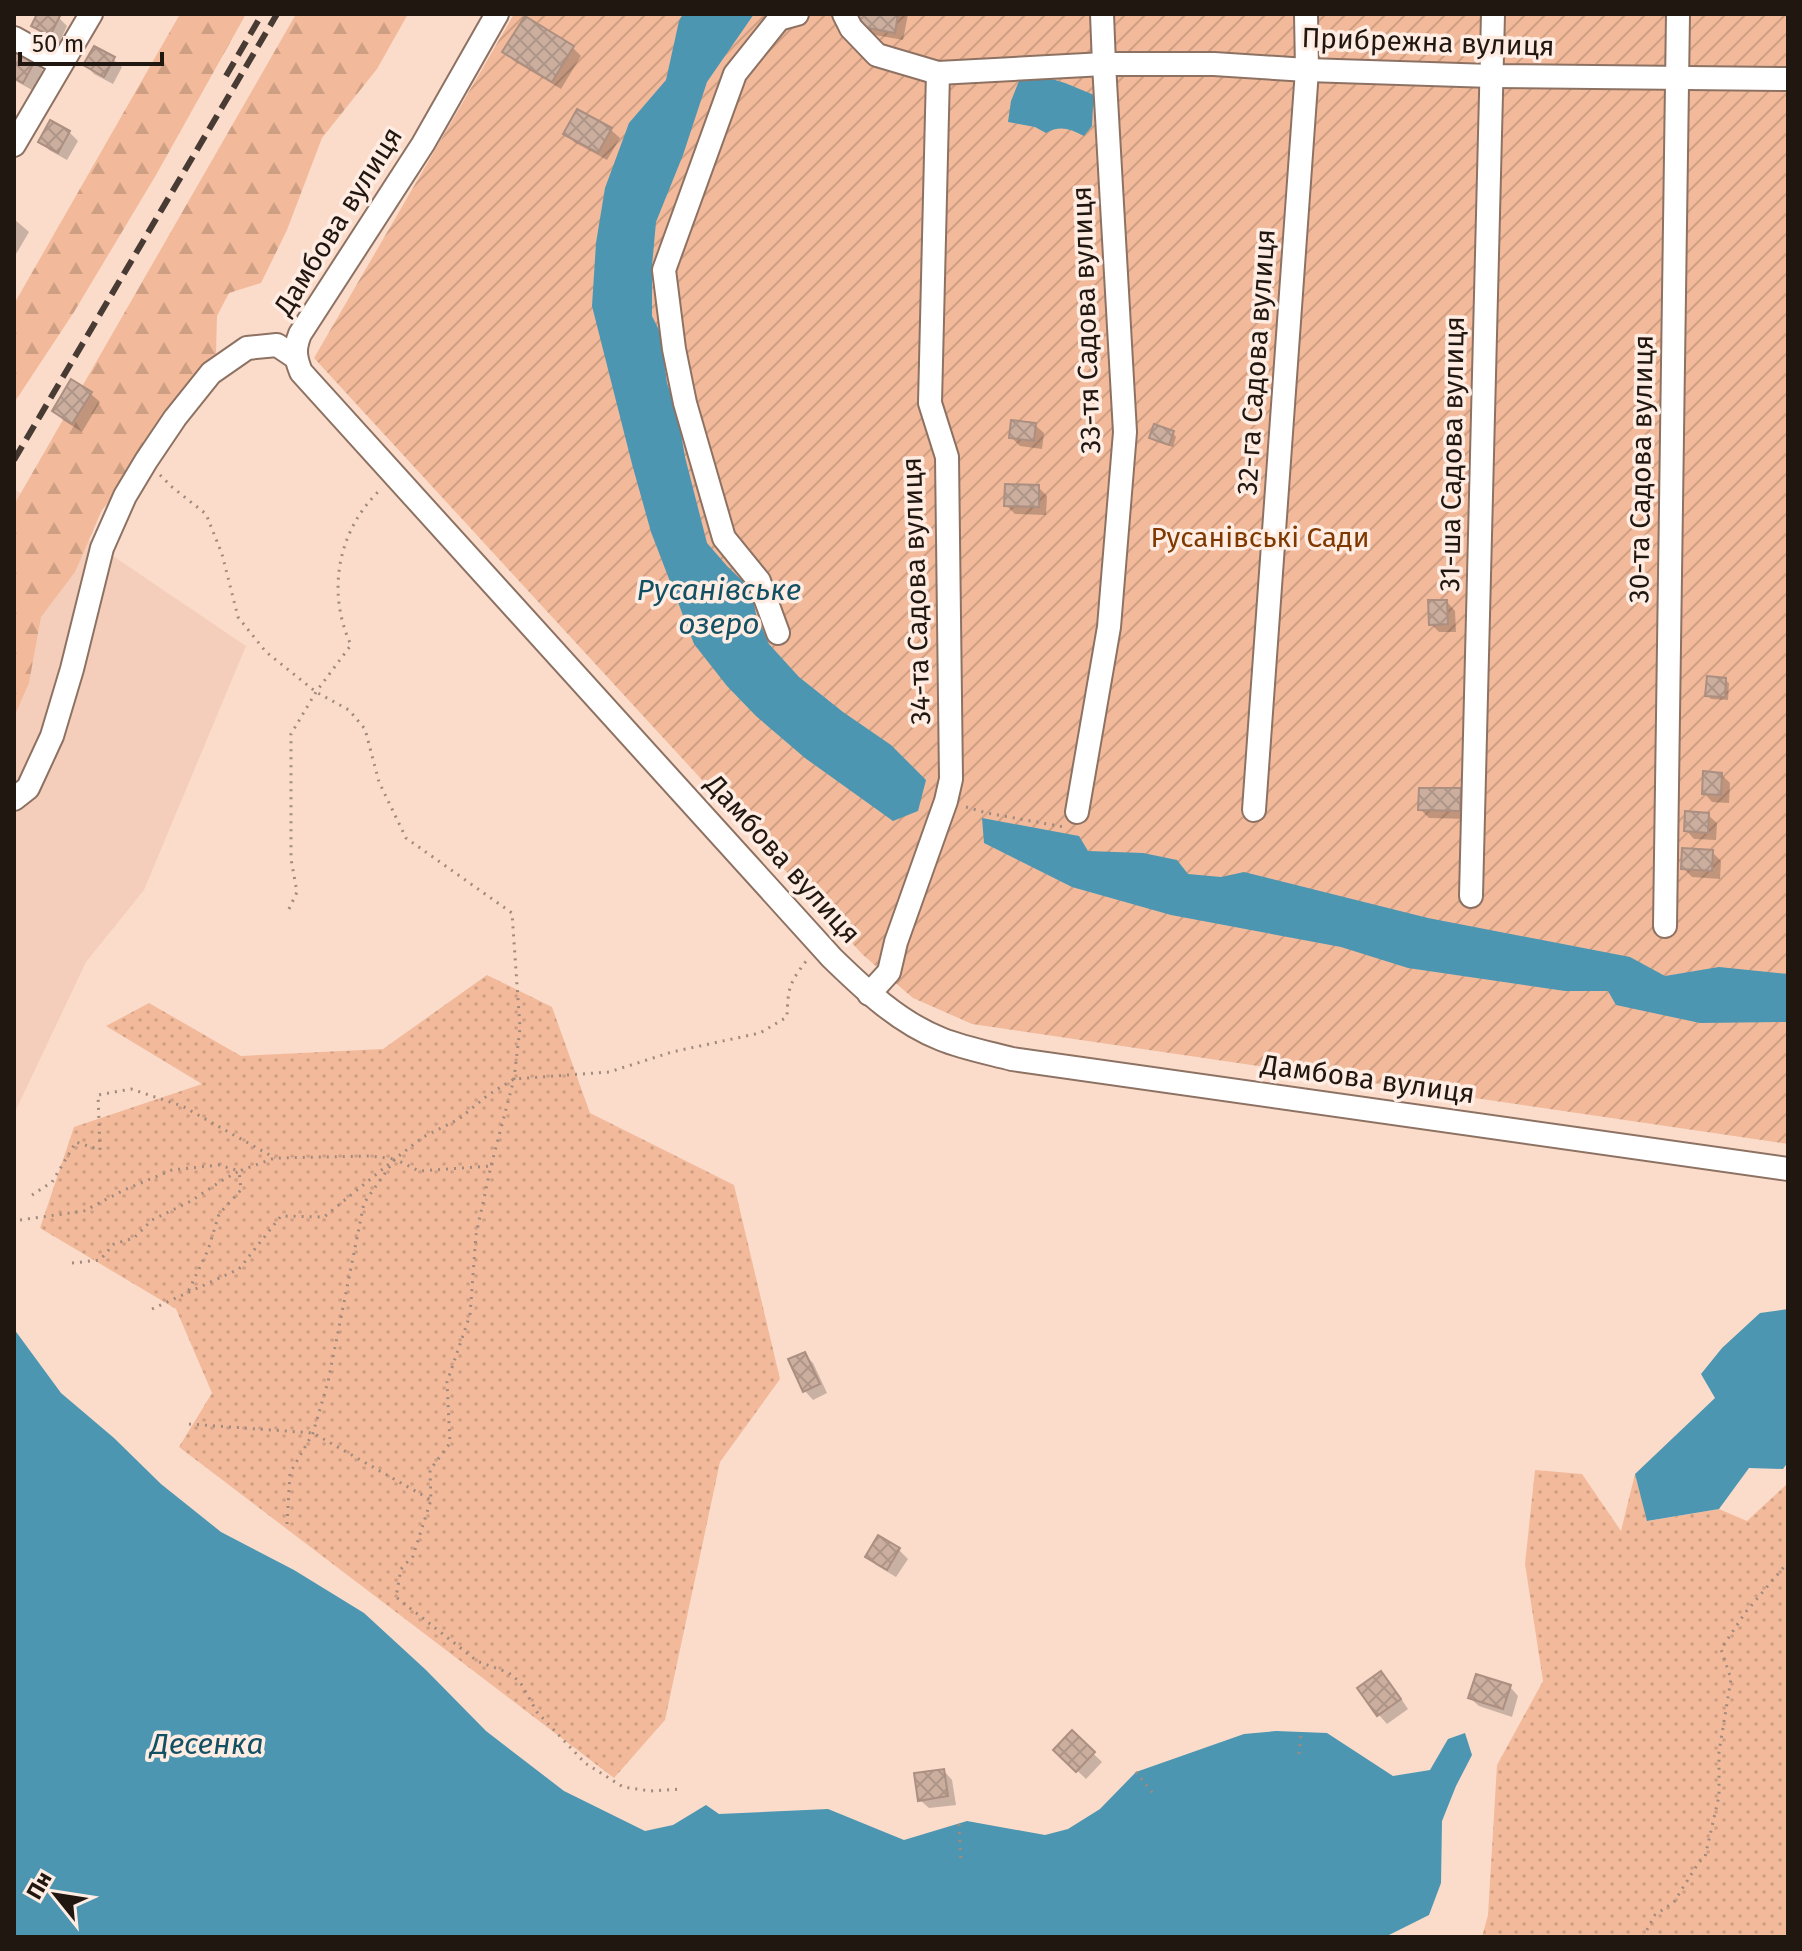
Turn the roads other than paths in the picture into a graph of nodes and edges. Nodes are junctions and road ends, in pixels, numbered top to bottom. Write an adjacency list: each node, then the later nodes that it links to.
1 (91, 14): 10 (street)
2 (497, 14): 18 (street, Дамбова вулиця)
3 (797, 14): 19 (street)
4 (844, 14): 13 (street, Прибрежна вулиця)
5 (1102, 14): 11 (street, 33-тя Садова вулиця)
6 (1306, 14): 12 (street, 32-га Садова вулиця)
7 (1493, 14): 14 (street, 31-ша Садова вулиця)
8 (1678, 14): 15 (street, 30-та Садова вулиця)
9 (14, 38): 10 (street)
10 (61, 64): 17 (street)
11 (1104, 64): 12 (street, Прибрежна вулиця); 13 (street, Прибрежна вулиця); 22 (street, 33-тя Садова вулиця)
12 (1307, 70): 14 (street, Прибрежна вулиця); 21 (street, 32-га Садова вулиця)
13 (938, 73): 25 (street, 34-та Садова вулиця)
14 (1491, 76): 15 (street, Прибрежна вулиця); 23 (street, 31-ша Садова вулиця)
15 (1677, 77): 16 (street, Прибрежна вулиця); 24 (street, 30-та Садова вулиця)
16 (1788, 79)
17 (14, 145)
18 (295, 357): 20 (street); 25 (street, Дамбова вулиця)
19 (778, 633)
20 (14, 799)
21 (1254, 810)
22 (1077, 812)
23 (1471, 896)
24 (1665, 926)
25 (869, 994): 26 (street, Дамбова вулиця)
26 (1788, 1169)

